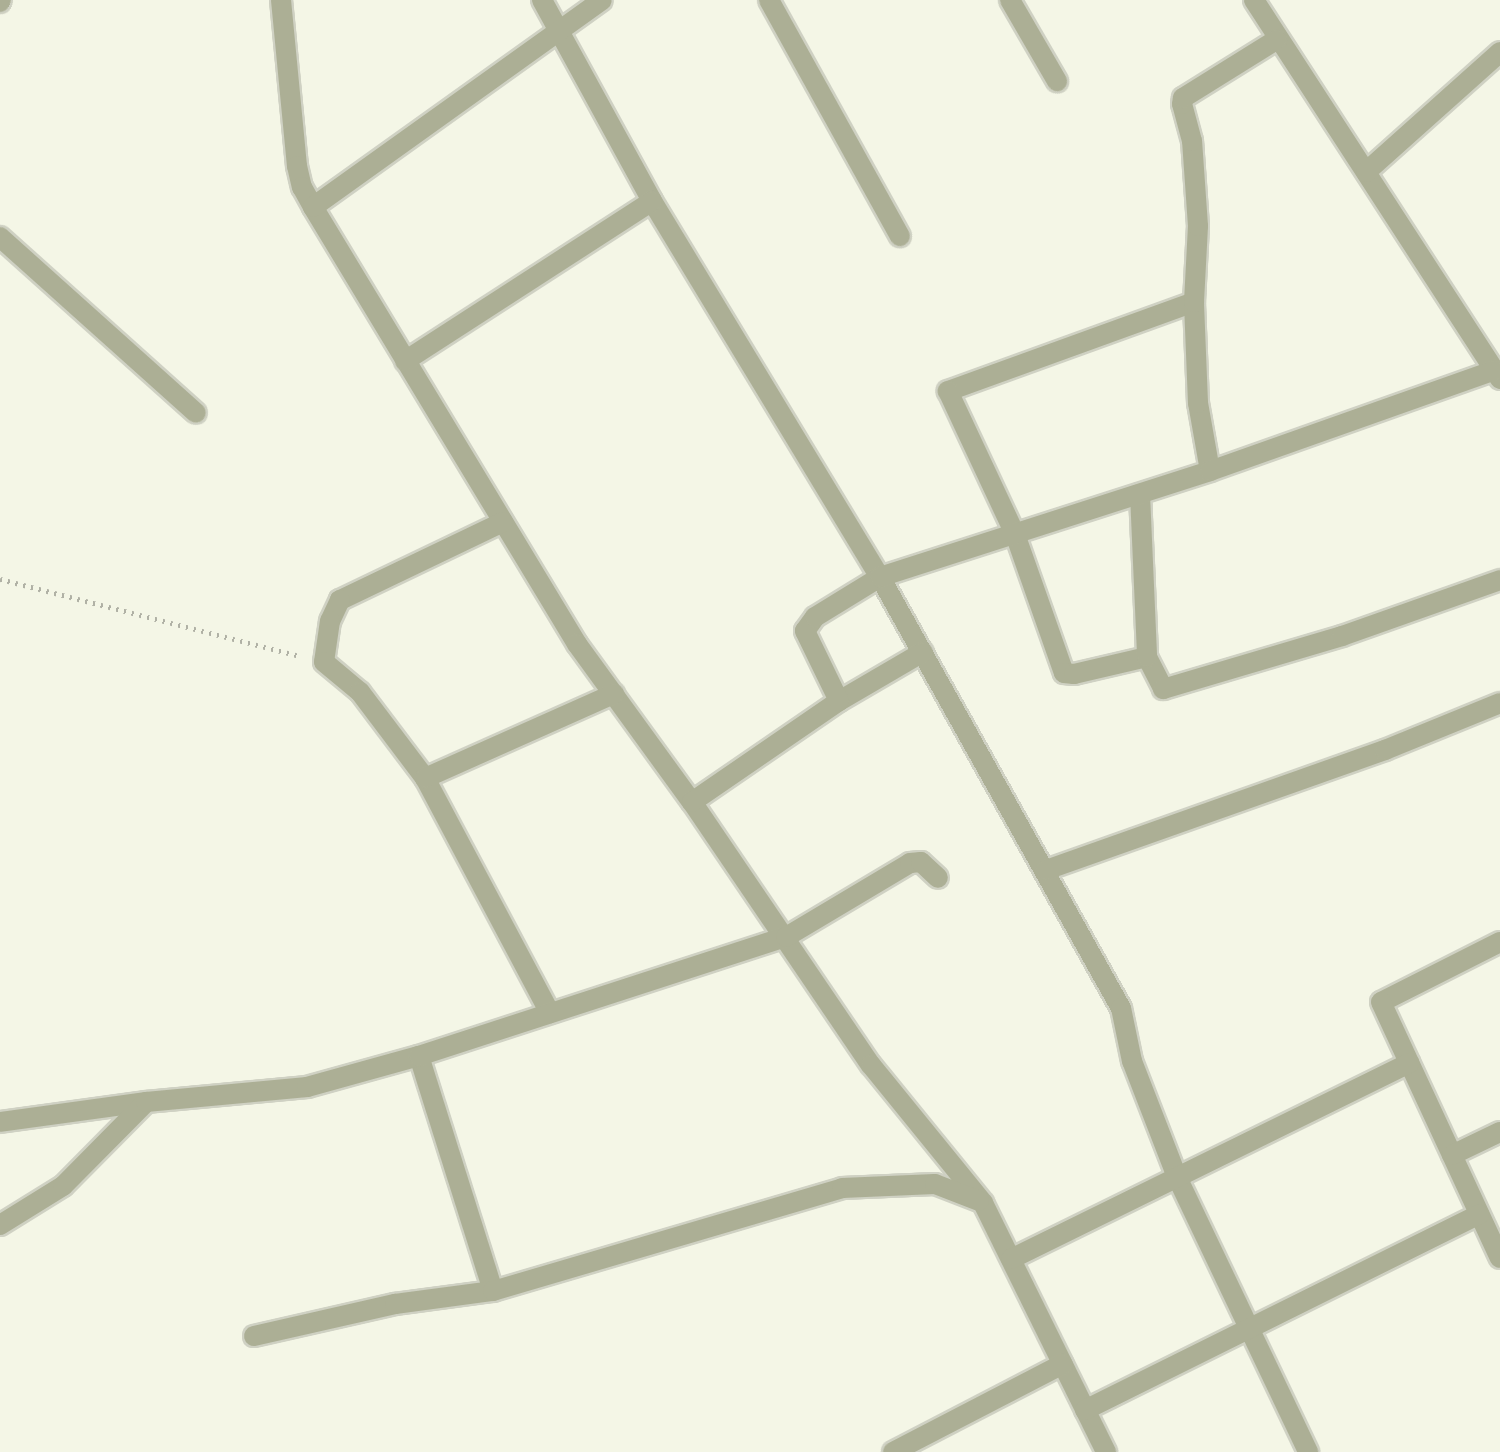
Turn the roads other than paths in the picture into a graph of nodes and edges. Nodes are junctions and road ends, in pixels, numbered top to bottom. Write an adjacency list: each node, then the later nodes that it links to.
1 (281, 0): 13 (street)
2 (542, 0): 7 (street)
3 (602, 0): 7 (street)
4 (769, 0): 14 (street)
5 (1010, 0): 10 (street)
6 (1254, 0): 8 (street)
7 (559, 28): 12 (street); 13 (street)
8 (1276, 40): 11 (street); 16 (street)
9 (1500, 52): 11 (street)
10 (1057, 81)
11 (1366, 172): 18 (street)
12 (652, 201): 17 (street); 24 (street)
13 (313, 207): 17 (street)
14 (900, 236)
15 (0, 237): 19 (street)
16 (1194, 302): 20 (street); 23 (street)
17 (405, 361): 22 (street)
18 (1498, 374): 20 (street)
19 (196, 413)
20 (1210, 471): 21 (street)
21 (1140, 494): 23 (street); 27 (street)
22 (503, 522): 28 (street); 31 (street)
23 (1015, 534): 24 (street); 27 (street)
24 (880, 577): 26 (street); 29 (street)
25 (1500, 580): 27 (street)
26 (923, 652): 29 (street); 33 (street)
27 (1147, 657)
28 (614, 694): 31 (street); 32 (street)
29 (839, 701): 32 (street)
30 (1500, 703): 33 (street)
31 (425, 778): 37 (street)
32 (692, 802): 35 (street)
33 (1046, 870): 44 (street)
34 (938, 878): 35 (street)
35 (786, 937): 37 (street); 45 (street)
36 (1500, 942): 39 (street)
37 (550, 1013): 38 (street)
38 (419, 1056): 40 (street); 50 (street)
39 (1409, 1063): 43 (street); 44 (street)
40 (146, 1102): 41 (street); 47 (street)
41 (0, 1122)
42 (1500, 1132): 43 (street)
43 (1452, 1155): 46 (street)
44 (1177, 1177): 49 (street); 51 (street)
45 (983, 1203): 49 (street); 50 (street)
46 (1479, 1214): 48 (street); 51 (street)
47 (0, 1225)
48 (1500, 1258)
49 (1011, 1259): 53 (street)
50 (493, 1291): 52 (street)
51 (1249, 1328): 54 (street); 57 (street)
52 (254, 1336)
53 (1063, 1364): 54 (street); 55 (street)
54 (1085, 1410): 56 (street)
55 (893, 1452)
56 (1106, 1452)
57 (1308, 1452)

